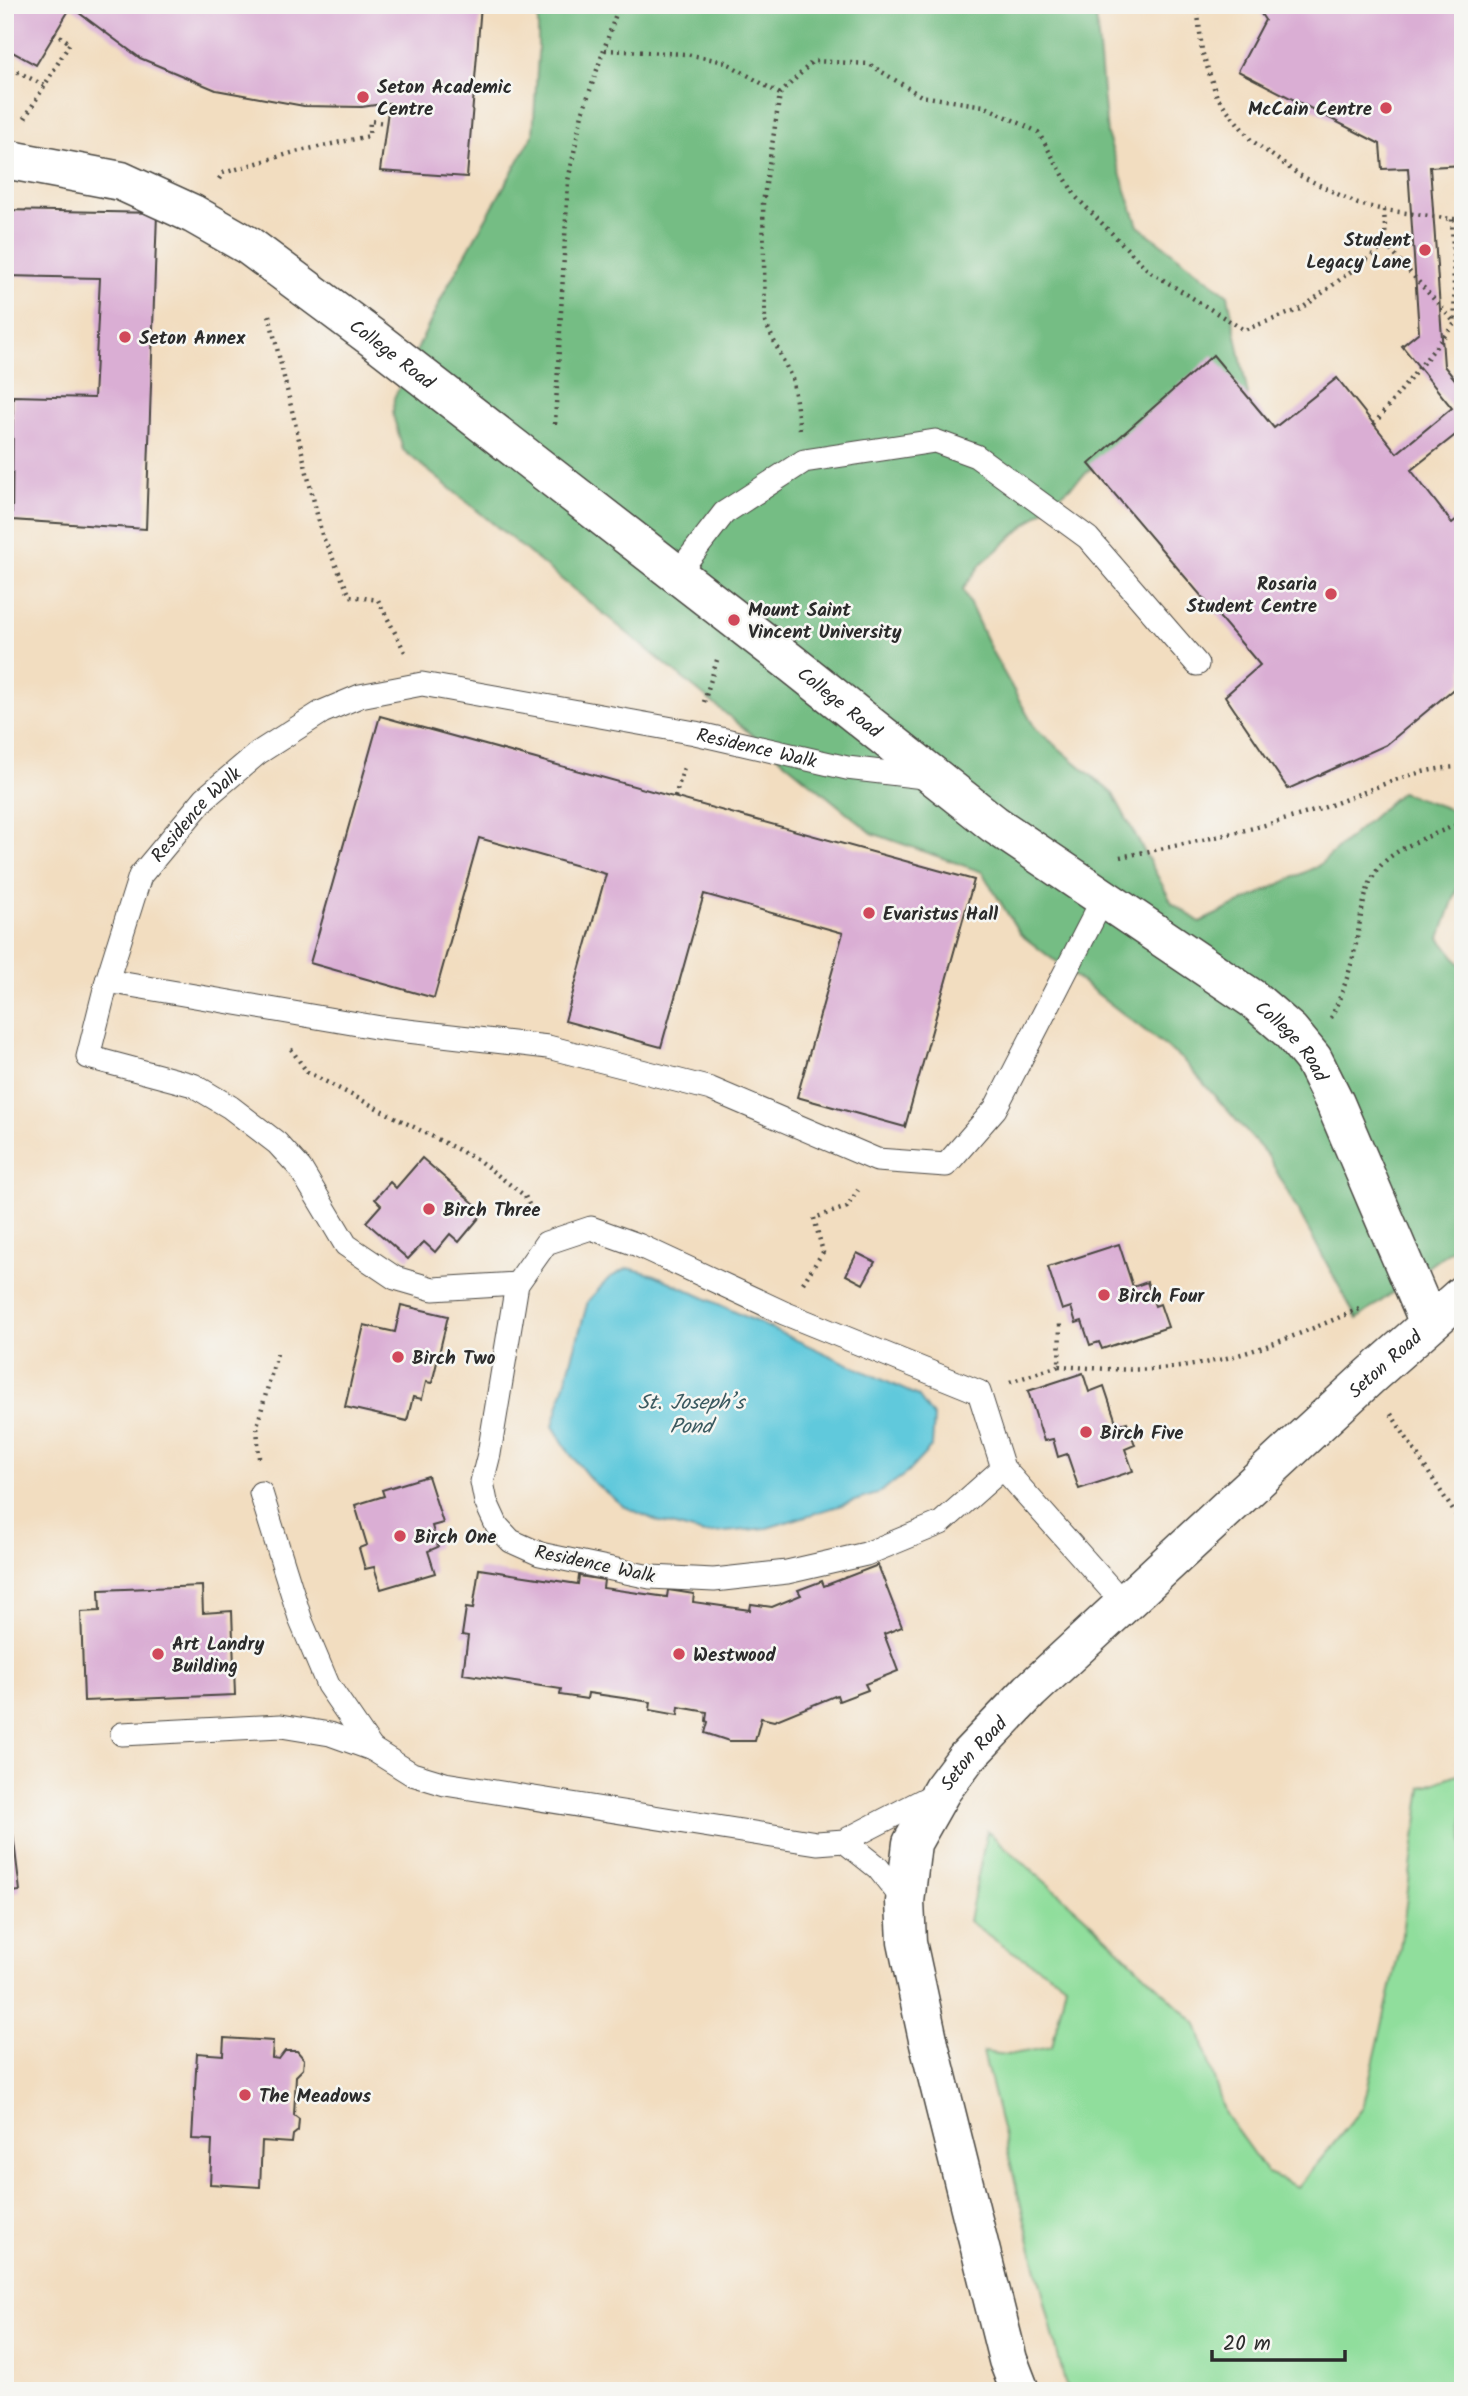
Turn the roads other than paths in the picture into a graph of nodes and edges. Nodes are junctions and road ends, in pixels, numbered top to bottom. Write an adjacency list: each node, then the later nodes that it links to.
1 (5, 159): 2 (street, College Road)
2 (677, 575): 3 (lane); 4 (street, College Road)
3 (1197, 664)
4 (935, 778): 5 (street, College Road); 6 (lane, Residence Walk)
5 (1103, 899): 6 (lane); 9 (street, College Road)
6 (107, 981): 7 (lane, Residence Walk)
7 (517, 1284): 10 (lane, Residence Walk); 10 (lane, Residence Walk)
8 (1463, 1294): 9 (street, Seton Road)
9 (1429, 1323): 12 (street, Seton Road)
10 (1003, 1468): 12 (lane)
11 (261, 1493): 14 (lane)
12 (1124, 1604): 15 (street, Seton Road)
13 (122, 1734): 14 (lane)
14 (372, 1749): 16 (lane)
15 (942, 1790): 16 (lane); 17 (street, Seton Road)
16 (845, 1841): 17 (lane)
17 (905, 1902): 18 (street, Seton Road)
18 (1020, 2391)

